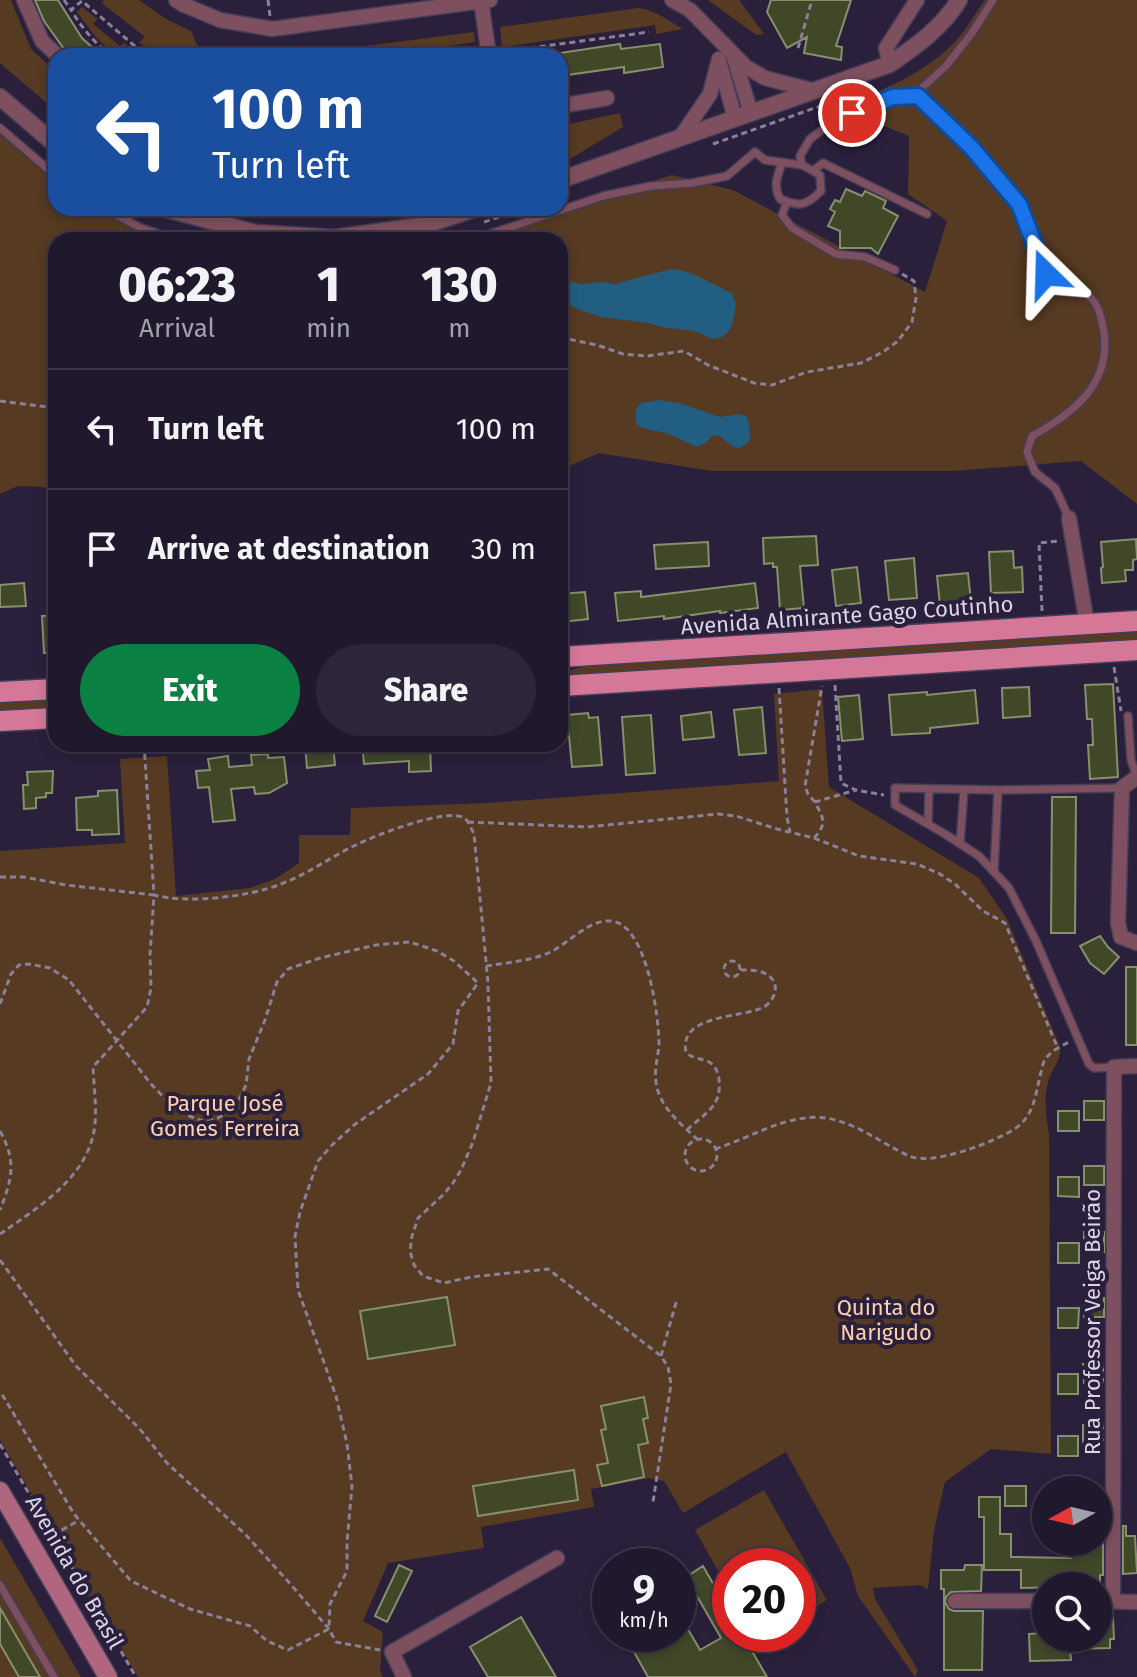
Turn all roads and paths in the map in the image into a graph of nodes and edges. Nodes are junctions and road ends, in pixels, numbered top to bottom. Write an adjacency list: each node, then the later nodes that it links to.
1 (24, 0): 12 (street)
2 (64, 0): 10 (path)
3 (176, 0): 9 (street)
4 (672, 0): 18 (street)
5 (812, 0): 17 (path)
6 (917, 0): 19 (street)
7 (959, 0): 19 (street)
8 (993, 0): 21 (lane)
9 (486, 1): 15 (street)
10 (71, 10): 13 (path); 14 (path)
11 (649, 32): 16 (path)
12 (49, 48)
13 (101, 48)
14 (138, 48)
15 (489, 48)
16 (538, 48)
17 (798, 48)
18 (726, 56): 20 (street); 25 (street); 28 (street)
19 (890, 64): 20 (street)
20 (815, 91): 25 (street)
21 (913, 96): 30 (lane); 49 (lane)
22 (0, 97): 27 (street)
23 (607, 98): 24 (street)
24 (568, 105)
25 (743, 116): 28 (street)
26 (0, 128): 31 (lane)
27 (48, 138)
28 (680, 138): 33 (street)
29 (782, 163): 30 (lane); 34 (lane); 35 (lane)
30 (802, 165): 32 (lane)
31 (48, 169)
32 (813, 171): 34 (lane); 36 (lane)
33 (568, 177)
34 (787, 202): 45 (lane)
35 (568, 208)
36 (927, 214)
37 (118, 216): 41 (lane)
38 (193, 216): 42 (street)
39 (453, 216): 43 (street)
40 (543, 216): 44 (lane)
41 (153, 232)
42 (252, 232)
43 (377, 232)
44 (496, 232)
45 (895, 270): 46 (path)
46 (568, 339)
47 (0, 401): 48 (path)
48 (48, 407)
49 (1070, 524): 51 (street); 52 (path)
50 (1137, 621): 51 (main road, Avenida Almirante Gago Coutinho)
51 (1087, 624): 52 (main road, Avenida Almirante Gago Coutinho)
52 (1043, 627): 55 (main road, Avenida Almirante Gago Coutinho)
53 (1137, 650): 54 (main road)
54 (1112, 651): 56 (main road); 61 (path)
55 (568, 657)
56 (830, 669): 57 (main road); 68 (path); 72 (path)
57 (778, 672): 58 (main road); 75 (path)
58 (568, 685)
59 (48, 689): 60 (main road)
60 (0, 692)
61 (1128, 716): 65 (lane)
62 (48, 718): 63 (main road)
63 (0, 721)
64 (145, 752): 80 (path)
65 (1137, 777): 66 (street)
66 (1122, 788): 70 (lane); 81 (street)
67 (929, 789): 69 (lane); 71 (lane); 74 (lane)
68 (856, 790): 71 (path); 72 (path)
69 (964, 790): 70 (lane); 77 (lane)
70 (998, 790): 78 (lane)
71 (895, 797): 74 (lane)
72 (815, 802): 76 (path)
73 (468, 822): 75 (path); 80 (path); 82 (path)
74 (928, 824): 77 (lane)
75 (790, 832): 76 (path)
76 (814, 838): 89 (path)
77 (960, 844): 78 (lane)
78 (994, 871): 87 (lane)
79 (0, 877): 80 (path)
80 (154, 895): 88 (path)
81 (1137, 943)
82 (486, 966): 85 (path); 92 (path)
83 (740, 970): 92 (path)
84 (478, 983): 85 (path); 88 (path); 120 (path)
85 (488, 983): 106 (path)
86 (0, 1004): 88 (path)
87 (1078, 1036): 89 (path); 91 (lane)
88 (116, 1040): 103 (path)
89 (1057, 1049): 97 (path)
90 (1137, 1066): 91 (street)
91 (1114, 1067): 114 (street, Rua Professor Veiga Beirão)
92 (687, 1130): 95 (path)
93 (0, 1131): 102 (path)
94 (710, 1134): 96 (path)
95 (698, 1140): 96 (path); 100 (path)
96 (708, 1142): 97 (path)
97 (715, 1149): 98 (path)
98 (715, 1162): 99 (path); 100 (path)
99 (721, 1163)
100 (699, 1171): 101 (path)
101 (704, 1178)
102 (0, 1210)
103 (0, 1234)
104 (0, 1260): 120 (path)
105 (677, 1299): 106 (path)
106 (661, 1356): 110 (path)
107 (0, 1391): 111 (path)
108 (0, 1444): 112 (path)
109 (0, 1491): 123 (main road, Avenida do Brasil)
110 (653, 1502)
111 (79, 1520): 112 (path); 120 (path)
112 (53, 1535): 124 (path)
113 (557, 1558): 121 (street)
114 (1106, 1572)
115 (0, 1585): 122 (lane)
116 (955, 1601): 117 (street)
117 (1032, 1601)
118 (1112, 1602): 119 (street)
119 (1137, 1602)
120 (329, 1629): 121 (path)
121 (392, 1652): 125 (street)
122 (54, 1677)
123 (108, 1677)
124 (136, 1677)
125 (404, 1677)

